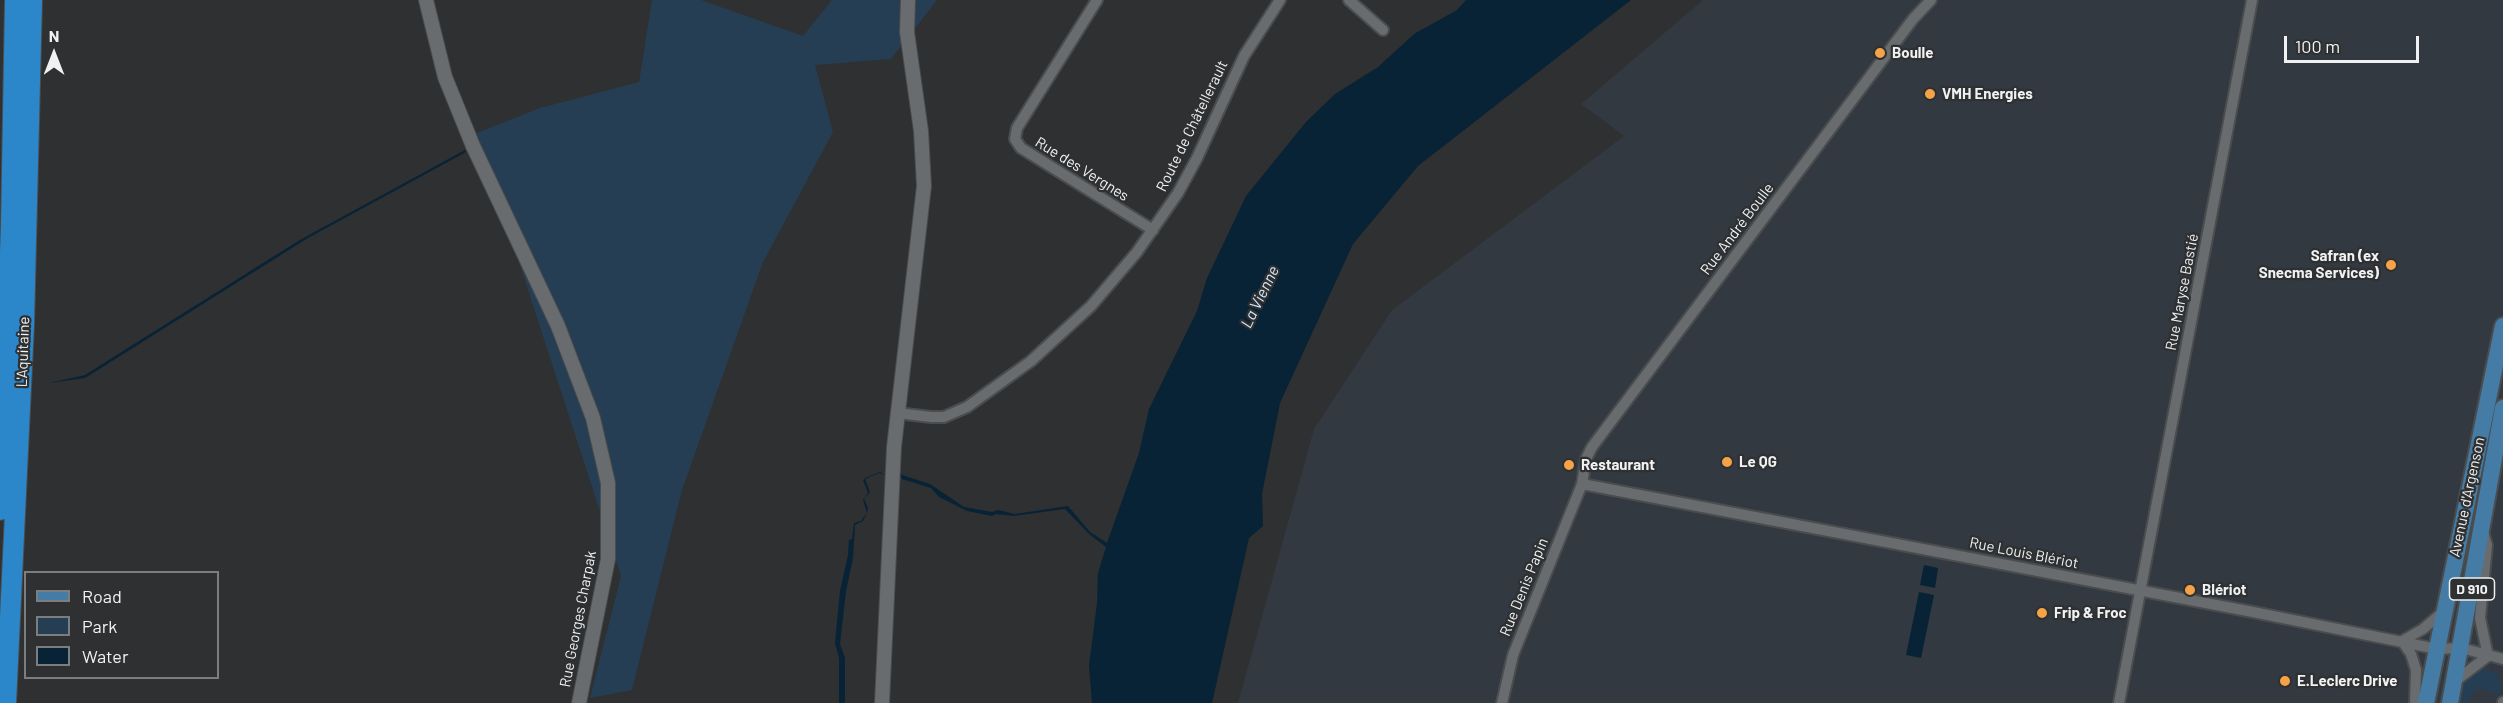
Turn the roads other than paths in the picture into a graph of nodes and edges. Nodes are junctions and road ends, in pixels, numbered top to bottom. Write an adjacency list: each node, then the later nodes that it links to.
1 (15, 0): 16 (highway, L'Aquitaine)
2 (32, 0): 26 (highway, L'Aquitaine)
3 (426, 0): 27 (street, Rue Georges Charpak)
4 (908, 0): 14 (street)
5 (1097, 0): 11 (street, Rue des Vergnes)
6 (1280, 0): 11 (street, Route de Châtellerault)
7 (1349, 0): 10 (street)
8 (1931, 0): 15 (street, Rue André Boulle)
9 (2252, 0): 18 (street, Rue Maryse Bastié)
10 (1383, 30)
11 (1153, 230): 14 (street, Route de Châtellerault)
12 (2503, 326): 19 (main road, Avenue d'Argenson / D 910)
13 (2503, 408): 17 (main road, Avenue d'Argenson / D 910)
14 (897, 413): 28 (street)
15 (1582, 484): 18 (street, Rue Louis Blériot); 29 (street, Rue Denis Papin)
16 (0, 510)
17 (2482, 530): 21 (main road, Avenue d'Argenson / D 910); 23 (street)
18 (2141, 590): 20 (street, Rue Louis Blériot); 30 (street, Rue Maryse Bastié)
19 (2445, 604): 20 (street); 21 (main road); 22 (main road, Avenue d'Argenson / D 910)
20 (2402, 641): 22 (street, Rue Louis Blériot); 31 (street)
21 (2461, 648): 22 (street, Rue Louis Blériot); 23 (street, Rue Louis Blériot); 25 (main road, Avenue d'Argenson / D 910)
22 (2437, 649): 32 (main road, Avenue d'Argenson / D 910); 33 (main road)
23 (2488, 656): 24 (street, Rue Louis Blériot); 25 (street)
24 (2503, 659)
25 (2454, 682): 33 (main road, Avenue d'Argenson / D 910)
26 (6, 703)
27 (579, 703)
28 (882, 703)
29 (1502, 703)
30 (2119, 703)
31 (2415, 703)
32 (2426, 703)
33 (2450, 703)

